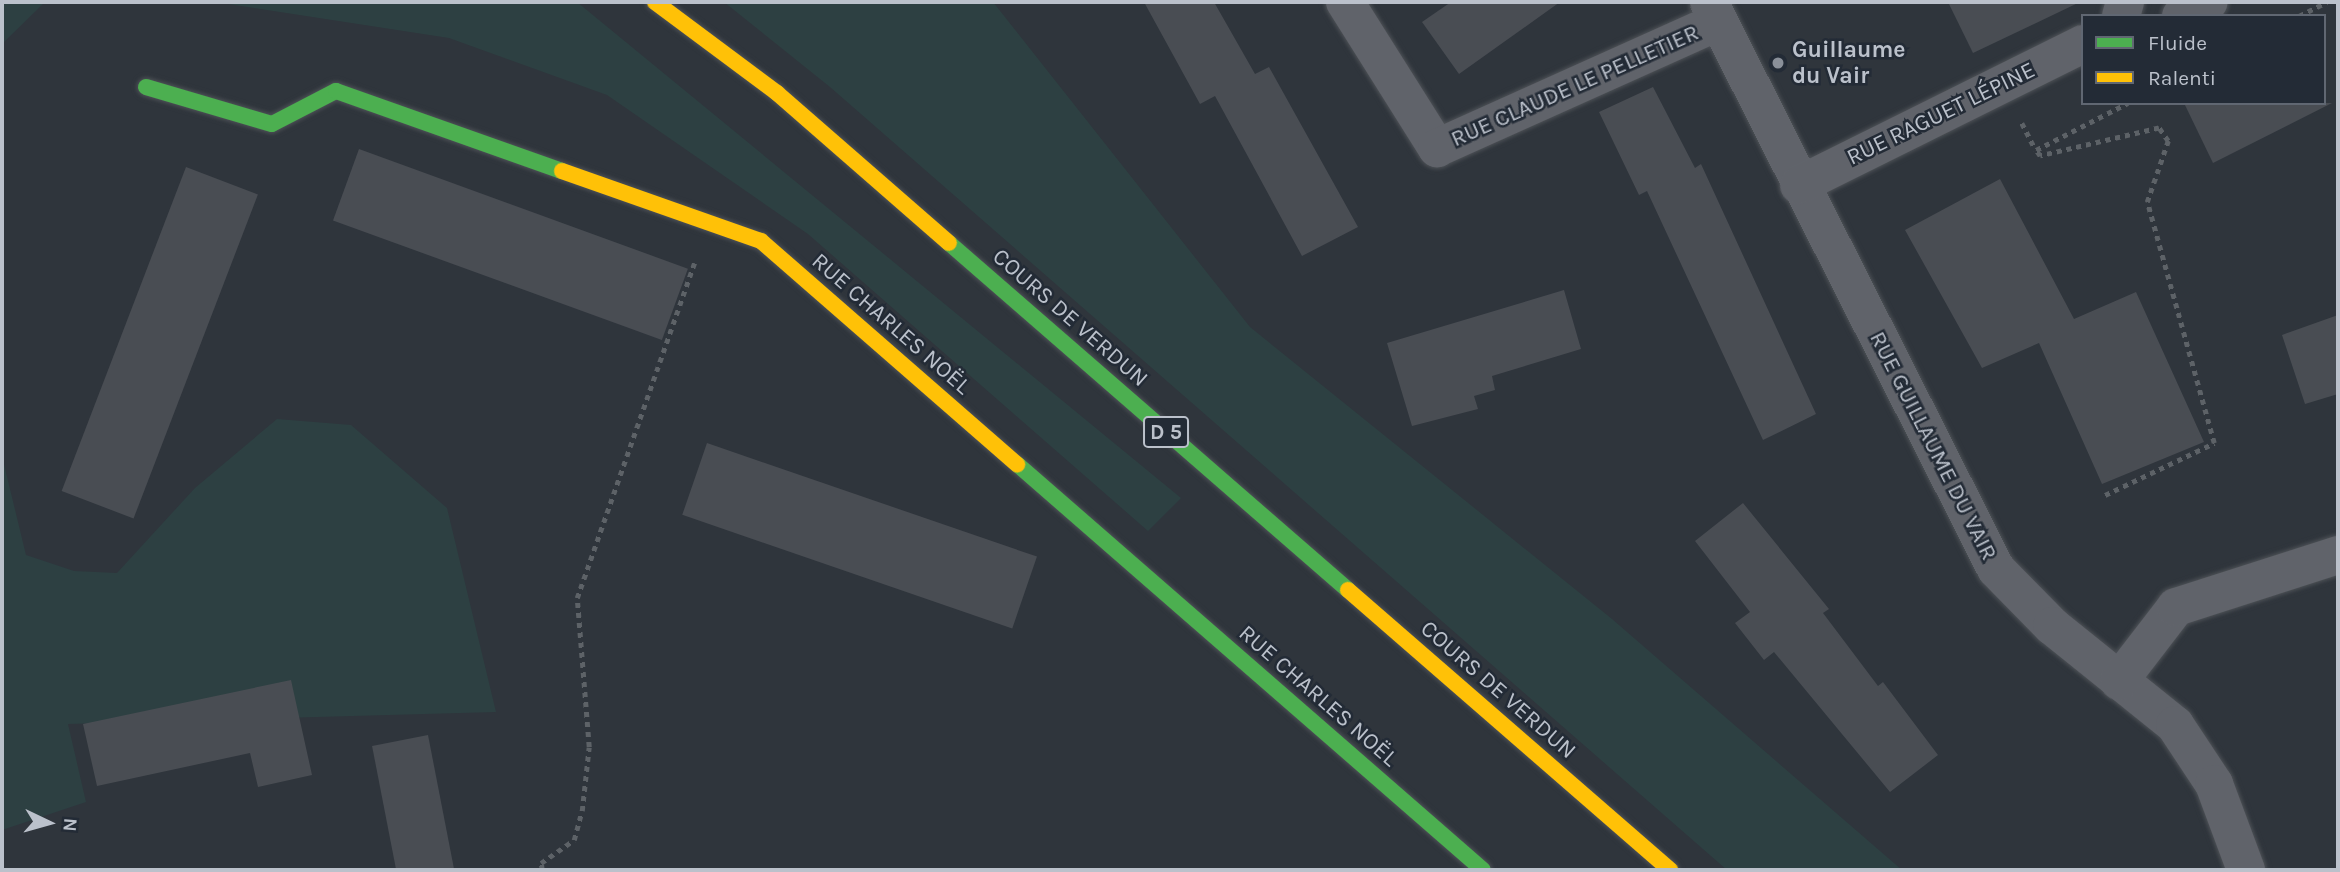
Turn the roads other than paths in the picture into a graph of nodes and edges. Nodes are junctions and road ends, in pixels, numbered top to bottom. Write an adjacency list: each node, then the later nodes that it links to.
1 (655, 2): 12 (street, COURS DE VERDUN / D 5)
2 (1345, 2): 4 (street, RUE CLAUDE LE PELLETIER)
3 (2209, 2): 5 (street)
4 (1714, 11): 8 (street, RUE GUILLAUME DU VAIR)
5 (2185, 14)
6 (2081, 45): 8 (street, RUE RAGUET LÉPINE)
7 (146, 87): 11 (street, RUE CHARLES NOËL)
8 (1799, 184): 10 (street, RUE GUILLAUME DU VAIR)
9 (2338, 555): 10 (street)
10 (2119, 681): 13 (street, RUE GUILLAUME DU VAIR)
11 (1483, 870)
12 (1670, 870)
13 (2246, 870)

